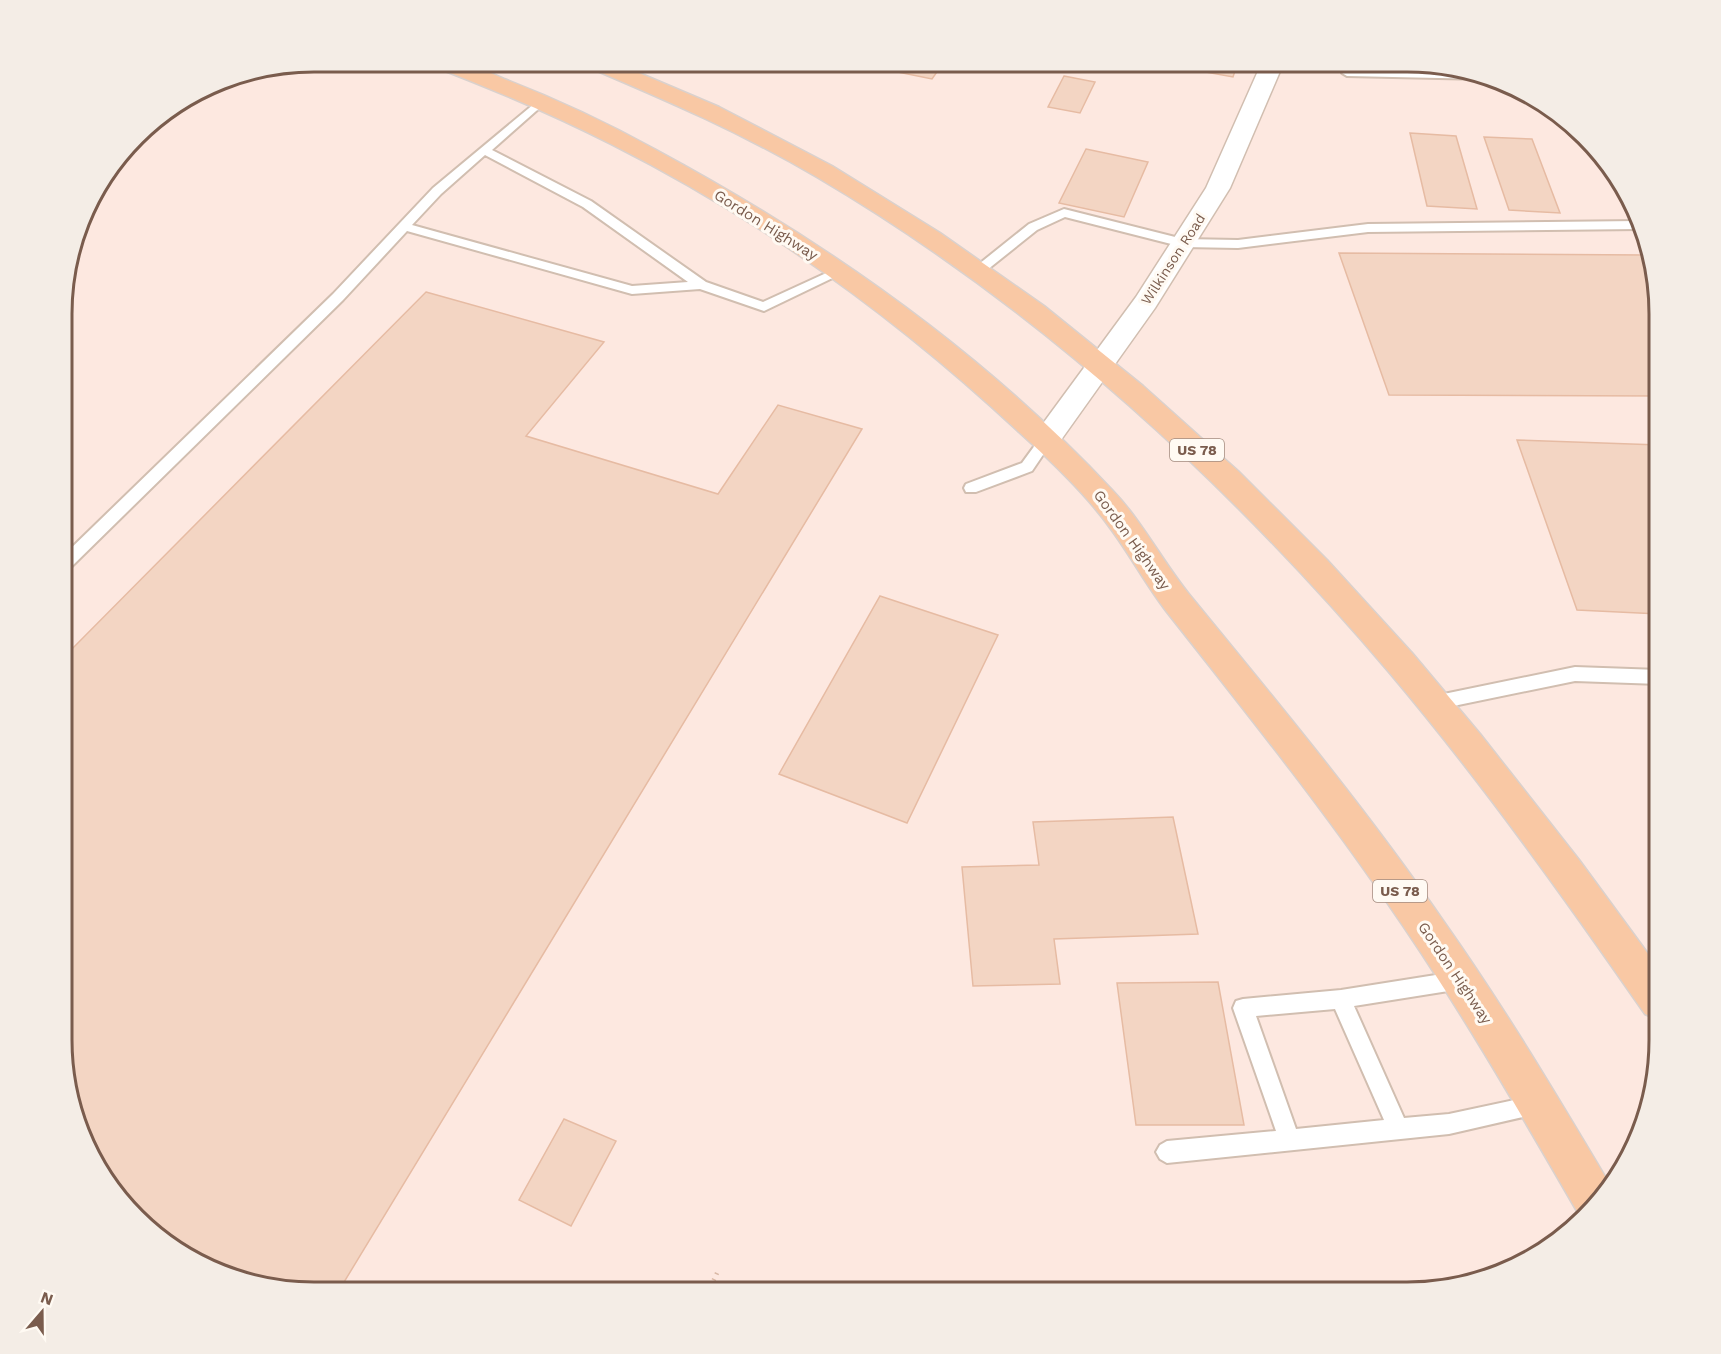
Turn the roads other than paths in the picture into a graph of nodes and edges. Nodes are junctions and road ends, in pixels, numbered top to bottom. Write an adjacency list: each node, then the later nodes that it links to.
1 (467, 72): 6 (highway, Gordon Highway / US 78)
2 (620, 72): 11 (highway, US 78)
3 (1269, 72): 10 (street, Wilkinson Road)
4 (1347, 72): 5 (lane)
5 (1445, 75)
6 (540, 102): 7 (lane); 12 (highway, Gordon Highway / US 78)
7 (484, 150): 9 (lane); 13 (lane)
8 (1632, 225): 10 (lane)
9 (404, 226): 13 (lane); 17 (lane)
10 (1183, 243): 11 (lane); 14 (street, Wilkinson Road)
11 (978, 271): 14 (highway, US 78)
12 (839, 272): 13 (lane); 15 (highway, Gordon Highway / US 78)
13 (701, 285)
14 (1101, 366): 15 (street, Wilkinson Road); 19 (highway, US 78)
15 (1046, 440): 16 (lane); 20 (highway, Gordon Highway / US 78)
16 (971, 488)
17 (72, 557)
18 (1649, 677): 19 (lane)
19 (1434, 703): 21 (highway, US 78)
20 (1461, 980): 22 (lane); 23 (highway, Gordon Highway / US 78)
21 (1649, 987)
22 (1341, 999): 24 (lane); 25 (lane)
23 (1538, 1105): 24 (lane); 27 (highway, Gordon Highway / US 78)
24 (1399, 1130): 25 (lane)
25 (1290, 1140): 26 (lane)
26 (1167, 1152)
27 (1592, 1196)

